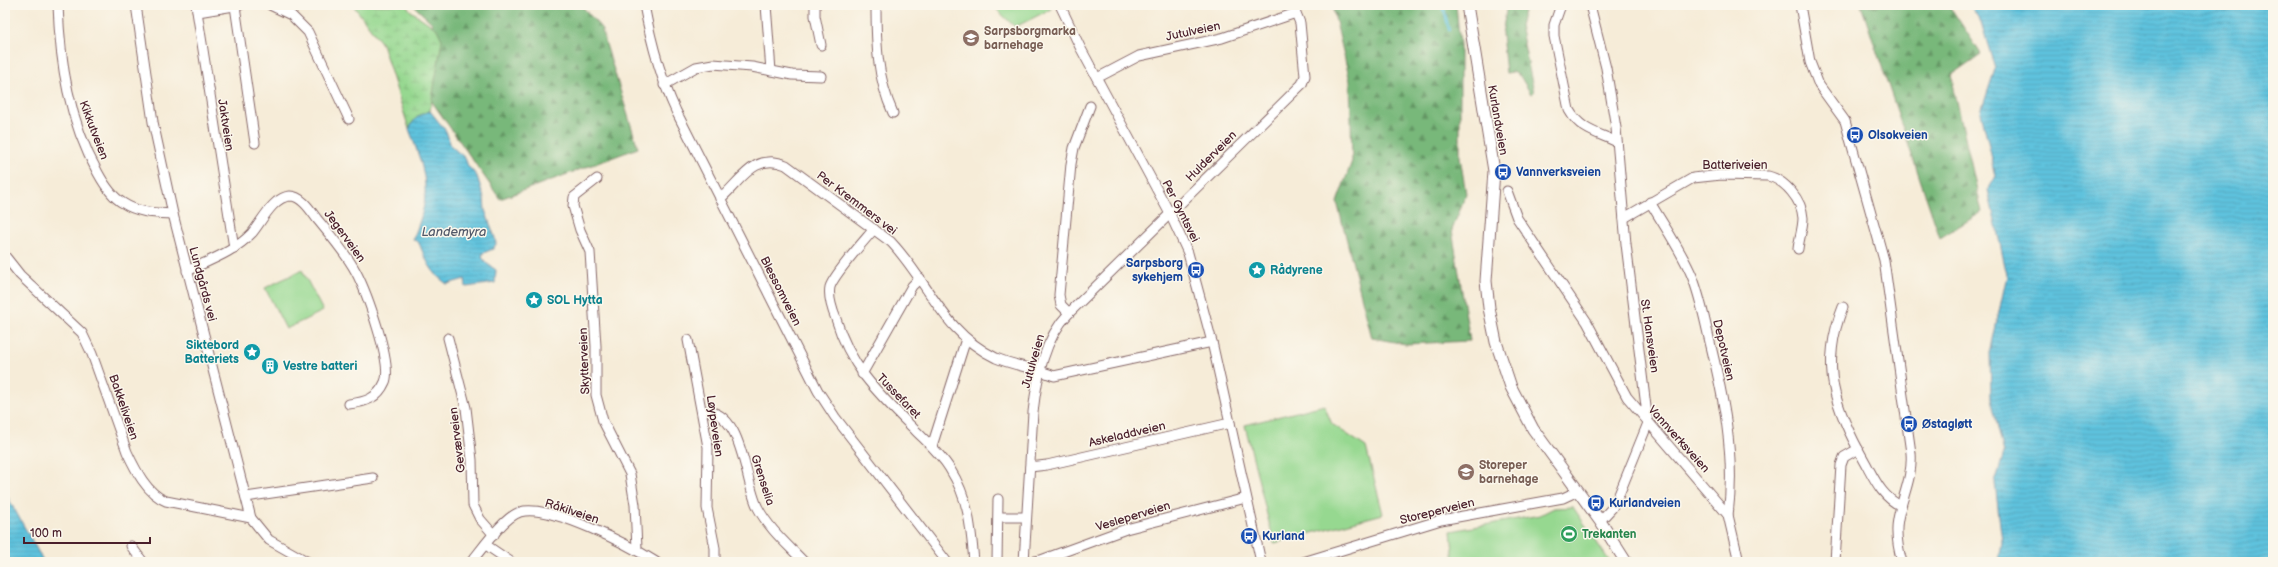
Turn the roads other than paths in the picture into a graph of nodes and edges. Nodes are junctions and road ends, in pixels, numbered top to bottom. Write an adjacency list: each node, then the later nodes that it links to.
1 (58, 5): 30 (street, Kikkutveien)
2 (136, 5): 30 (street, Lundgårds vei)
3 (238, 5): 14 (street); 25 (street)
4 (270, 5): 23 (street)
5 (644, 5): 20 (street, Blessomveien)
6 (766, 5): 17 (street)
7 (815, 5): 16 (street)
8 (876, 5): 22 (street)
9 (1060, 5): 19 (street, Per Gyntsvei)
10 (1466, 5): 55 (main road, Kurlandveien)
11 (1561, 5): 24 (street)
12 (1590, 5): 24 (street, St. Hansveien)
13 (1800, 5): 59 (street)
14 (197, 9): 34 (street, Jaktveien)
15 (1296, 13): 19 (street, Jutulveien); 31 (street, Hulderveien)
16 (821, 45)
17 (771, 71): 18 (street); 20 (street)
18 (821, 76)
19 (1097, 78): 31 (street, Per Gyntsvei)
20 (664, 86): 28 (street, Blessomveien)
21 (1090, 106): 40 (street)
22 (893, 113)
23 (350, 119)
24 (1617, 142): 32 (street, St. Hansveien)
25 (255, 143)
26 (597, 179): 68 (street, Skytterveien)
27 (1507, 191): 50 (street, Vannverksveien)
28 (720, 199): 33 (street, Per Kremmers vei); 76 (street, Blessomveien)
29 (1650, 202): 32 (street, Batteriveien); 35 (street, Batteriveien); 60 (street, Depotveien)
30 (173, 214): 37 (street, Lundgårds vei)
31 (1170, 214): 40 (street, Hulderveien); 44 (street, Per Gyntsvei)
32 (1624, 218): 50 (street, St. Hansveien)
33 (874, 229): 38 (street, Per Kremmers vei); 46 (street, Tussefaret)
34 (234, 248): 37 (street, Jegerveien); 47 (street, Jegerveien)
35 (1798, 249)
36 (5, 256): 63 (street, Bakkeliveien)
37 (188, 271): 56 (street, Lundgårds vei)
38 (920, 278): 42 (street, Per Kremmers vei); 46 (street)
39 (1843, 307): 52 (street)
40 (1068, 313): 45 (street, Jutulveien)
41 (448, 338): 65 (street, Geværveien)
42 (966, 338): 45 (street, Per Kremmers vei); 51 (street)
43 (688, 340): 48 (street, Løypeveien)
44 (1212, 342): 45 (street, Per Kremmers vei); 49 (street, Per Gyntsvei)
45 (1041, 370): 53 (street, Jutulveien)
46 (862, 374): 51 (street, Tussefaret)
47 (349, 404)
48 (702, 411): 74 (street, Løypeveien); 75 (street, Grenselia)
49 (1230, 423): 53 (street, Askeladdveien); 57 (street, Per Gyntsvei)
50 (1648, 423): 60 (street, Vannverksveien); 64 (street, St. Hansveien)
51 (932, 446): 77 (street, Tussefaret)
52 (1858, 448): 59 (street); 85 (street)
53 (1030, 467): 62 (street, Jutulveien)
54 (373, 478): 56 (street)
55 (1578, 492): 64 (main road, Kurlandveien); 82 (street, Storeperveien)
56 (246, 497): 63 (street, Lundgårds vei)
57 (1246, 498): 80 (street, Vesleperveien); 81 (street, Per Gyntsvei)
58 (998, 499): 61 (street)
59 (1901, 506): 86 (street)
60 (1728, 514): 84 (street, Vannverksveien)
61 (999, 517): 62 (street); 78 (street)
62 (1026, 517): 79 (street, Jutulveien)
63 (251, 518): 70 (street, Lundgårds vei)
64 (1600, 521): 83 (main road, Kurlandveien)
65 (494, 535): 66 (street, Råkilveien); 68 (street, Råkilveien)
66 (486, 545): 71 (street, Råkilveien); 72 (street)
67 (131, 546): 69 (street)
68 (637, 549): 73 (street, Råkilveien)
69 (143, 562)
70 (308, 562)
71 (471, 562)
72 (511, 562)
73 (656, 562)
74 (715, 562)
75 (804, 562)
76 (946, 562)
77 (974, 562)
78 (998, 562)
79 (1024, 562)
80 (1030, 562)
81 (1261, 562)
82 (1303, 562)
83 (1626, 562)
84 (1739, 562)
85 (1835, 562)
86 (1902, 562)

